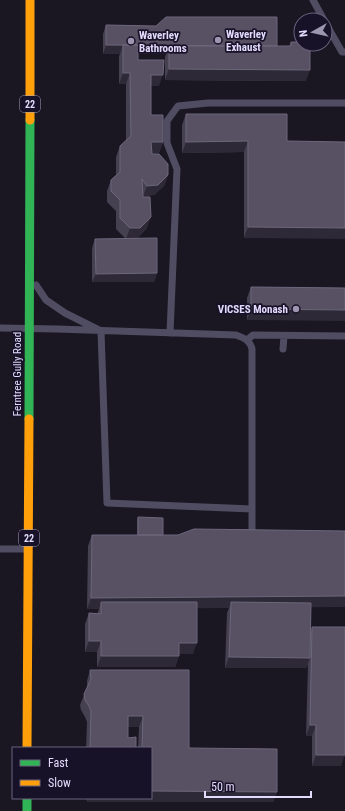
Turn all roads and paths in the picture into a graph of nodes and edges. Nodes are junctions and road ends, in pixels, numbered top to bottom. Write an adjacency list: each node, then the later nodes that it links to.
1 (30, 0): 7 (main road, Ferntree Gully Road / 22)
2 (313, 0): 3 (lane)
3 (320, 12)
4 (333, 36): 5 (lane)
5 (345, 52)
6 (345, 103): 11 (lane)
7 (30, 271): 9 (main road, Ferntree Gully Road / 22); 10 (lane)
8 (0, 328): 9 (lane)
9 (30, 328): 10 (lane); 19 (main road, Ferntree Gully Road / 22)
10 (101, 331): 11 (lane); 16 (lane)
11 (170, 333): 14 (lane)
12 (284, 336): 13 (lane); 14 (lane); 15 (lane)
13 (345, 336)
14 (248, 340): 16 (lane)
15 (283, 349)
16 (252, 509): 17 (lane)
17 (236, 533)
18 (0, 549): 19 (lane)
19 (28, 549): 20 (main road, Ferntree Gully Road / 22)
20 (27, 747)
21 (27, 799): 22 (main road)
22 (27, 811)

